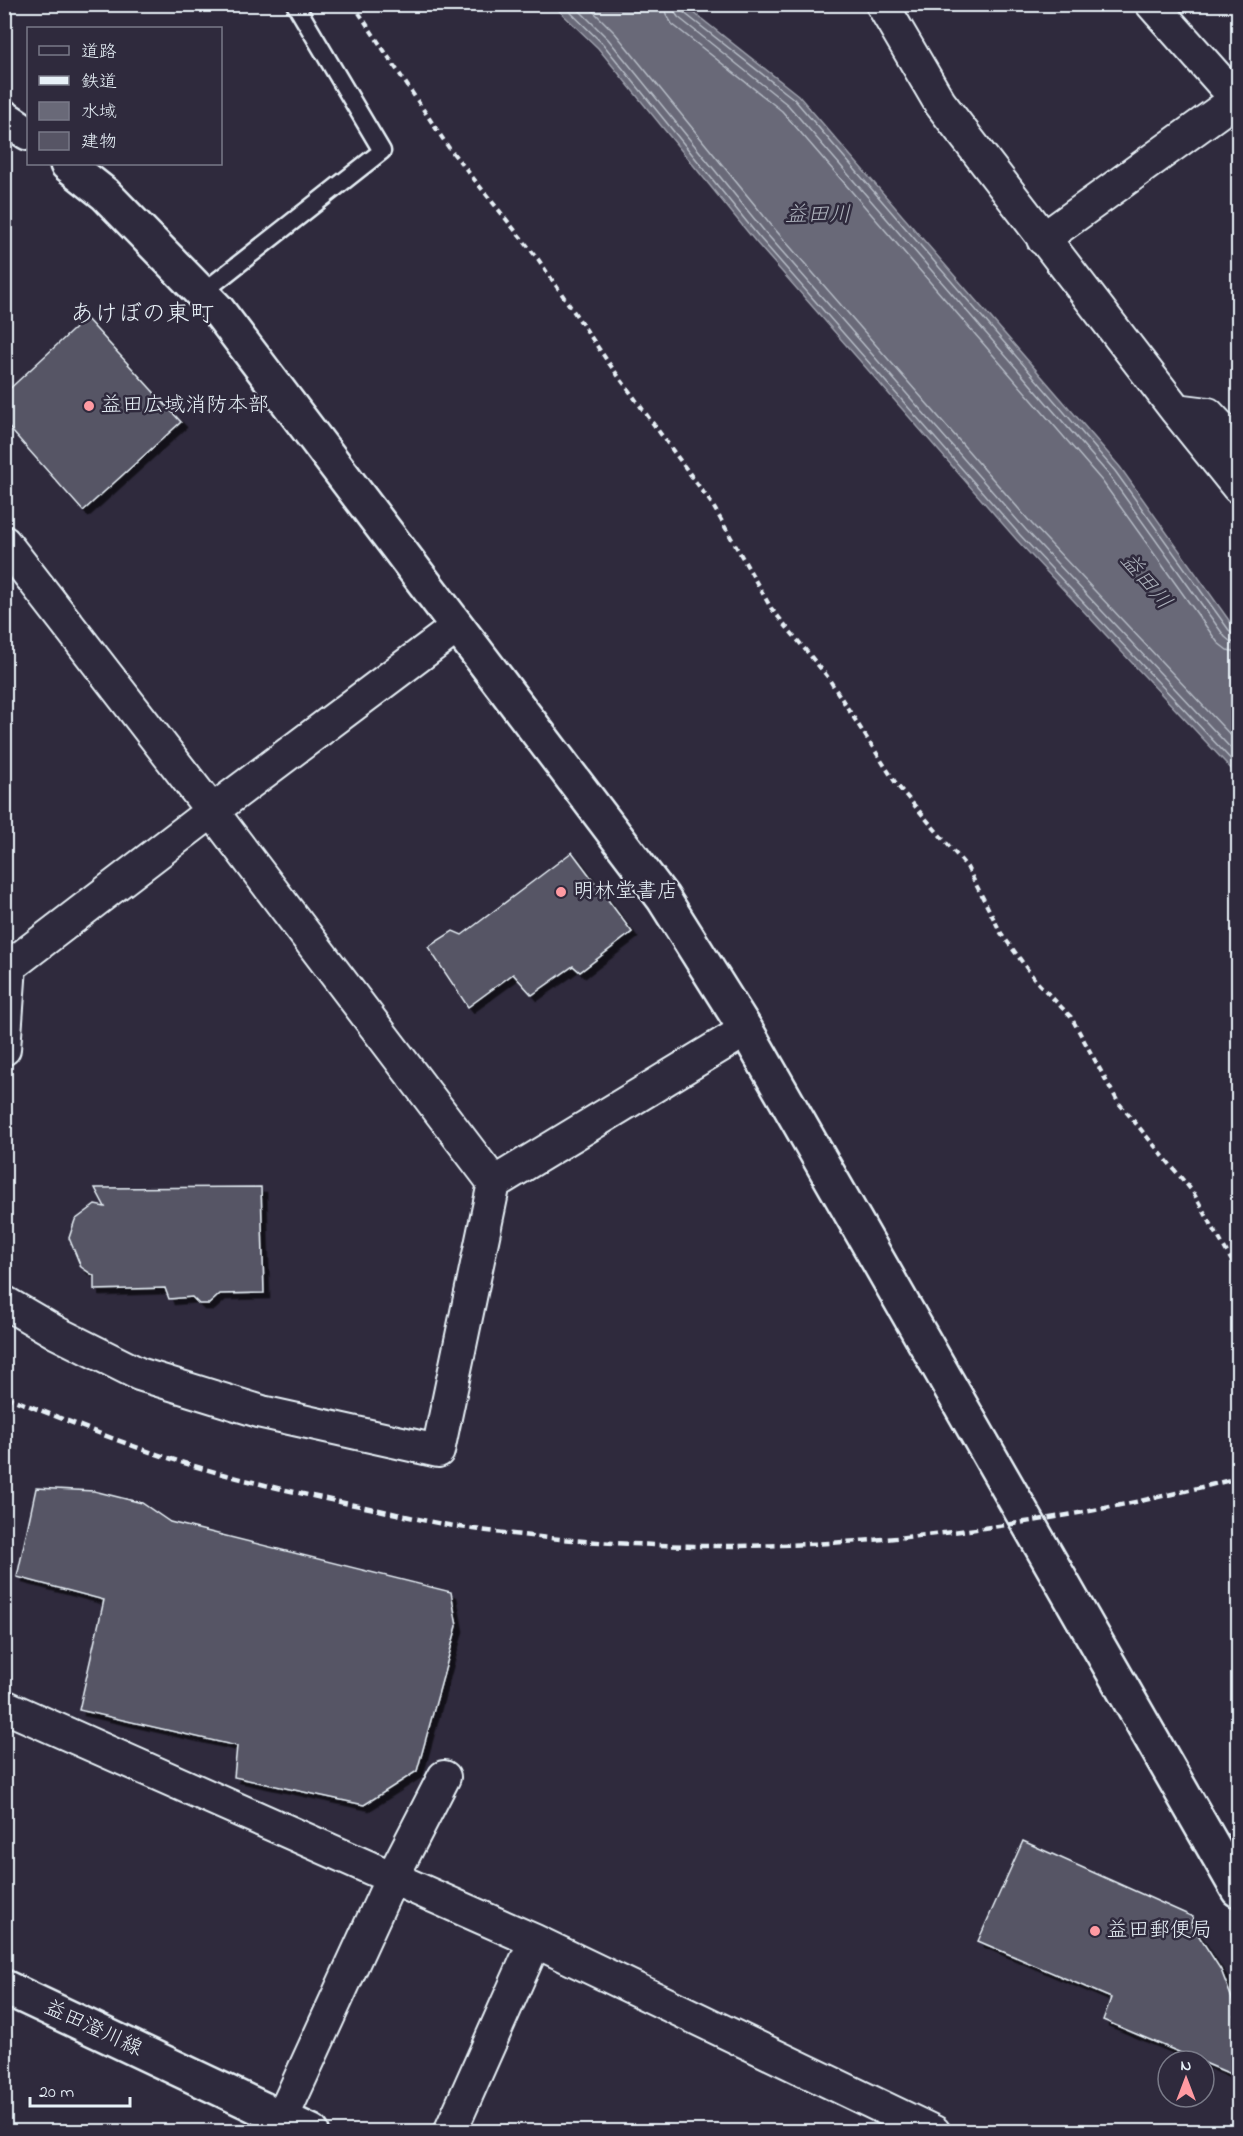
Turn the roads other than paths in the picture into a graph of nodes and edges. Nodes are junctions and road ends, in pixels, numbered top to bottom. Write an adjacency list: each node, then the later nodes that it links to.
1 (295, 4): 10 (lane)
2 (882, 4): 9 (street)
3 (1152, 4): 4 (street)
4 (1239, 91)
5 (1239, 98): 9 (street)
6 (4, 117): 7 (street)
7 (27, 132)
8 (68, 165): 10 (street)
9 (1044, 239): 11 (street)
10 (202, 293): 15 (street)
11 (1176, 410): 12 (street); 13 (street)
12 (1239, 446)
13 (1239, 487)
14 (4, 542): 16 (street)
15 (457, 627): 16 (street); 18 (street)
16 (212, 811): 17 (street); 20 (street)
17 (7, 963): 19 (street)
18 (746, 1030): 20 (street); 25 (street)
19 (4, 1049)
20 (494, 1183): 21 (street)
21 (4, 1302)
22 (4, 1706): 24 (street)
23 (444, 1777): 24 (street)
24 (392, 1878): 26 (street); 28 (street)
25 (1239, 1890)
26 (536, 1941): 30 (street); 31 (street)
27 (4, 1987): 28 (street, 益田澄川線)
28 (282, 2118): 29 (street, 益田澄川線)
29 (312, 2132)
30 (450, 2132)
31 (934, 2132)

